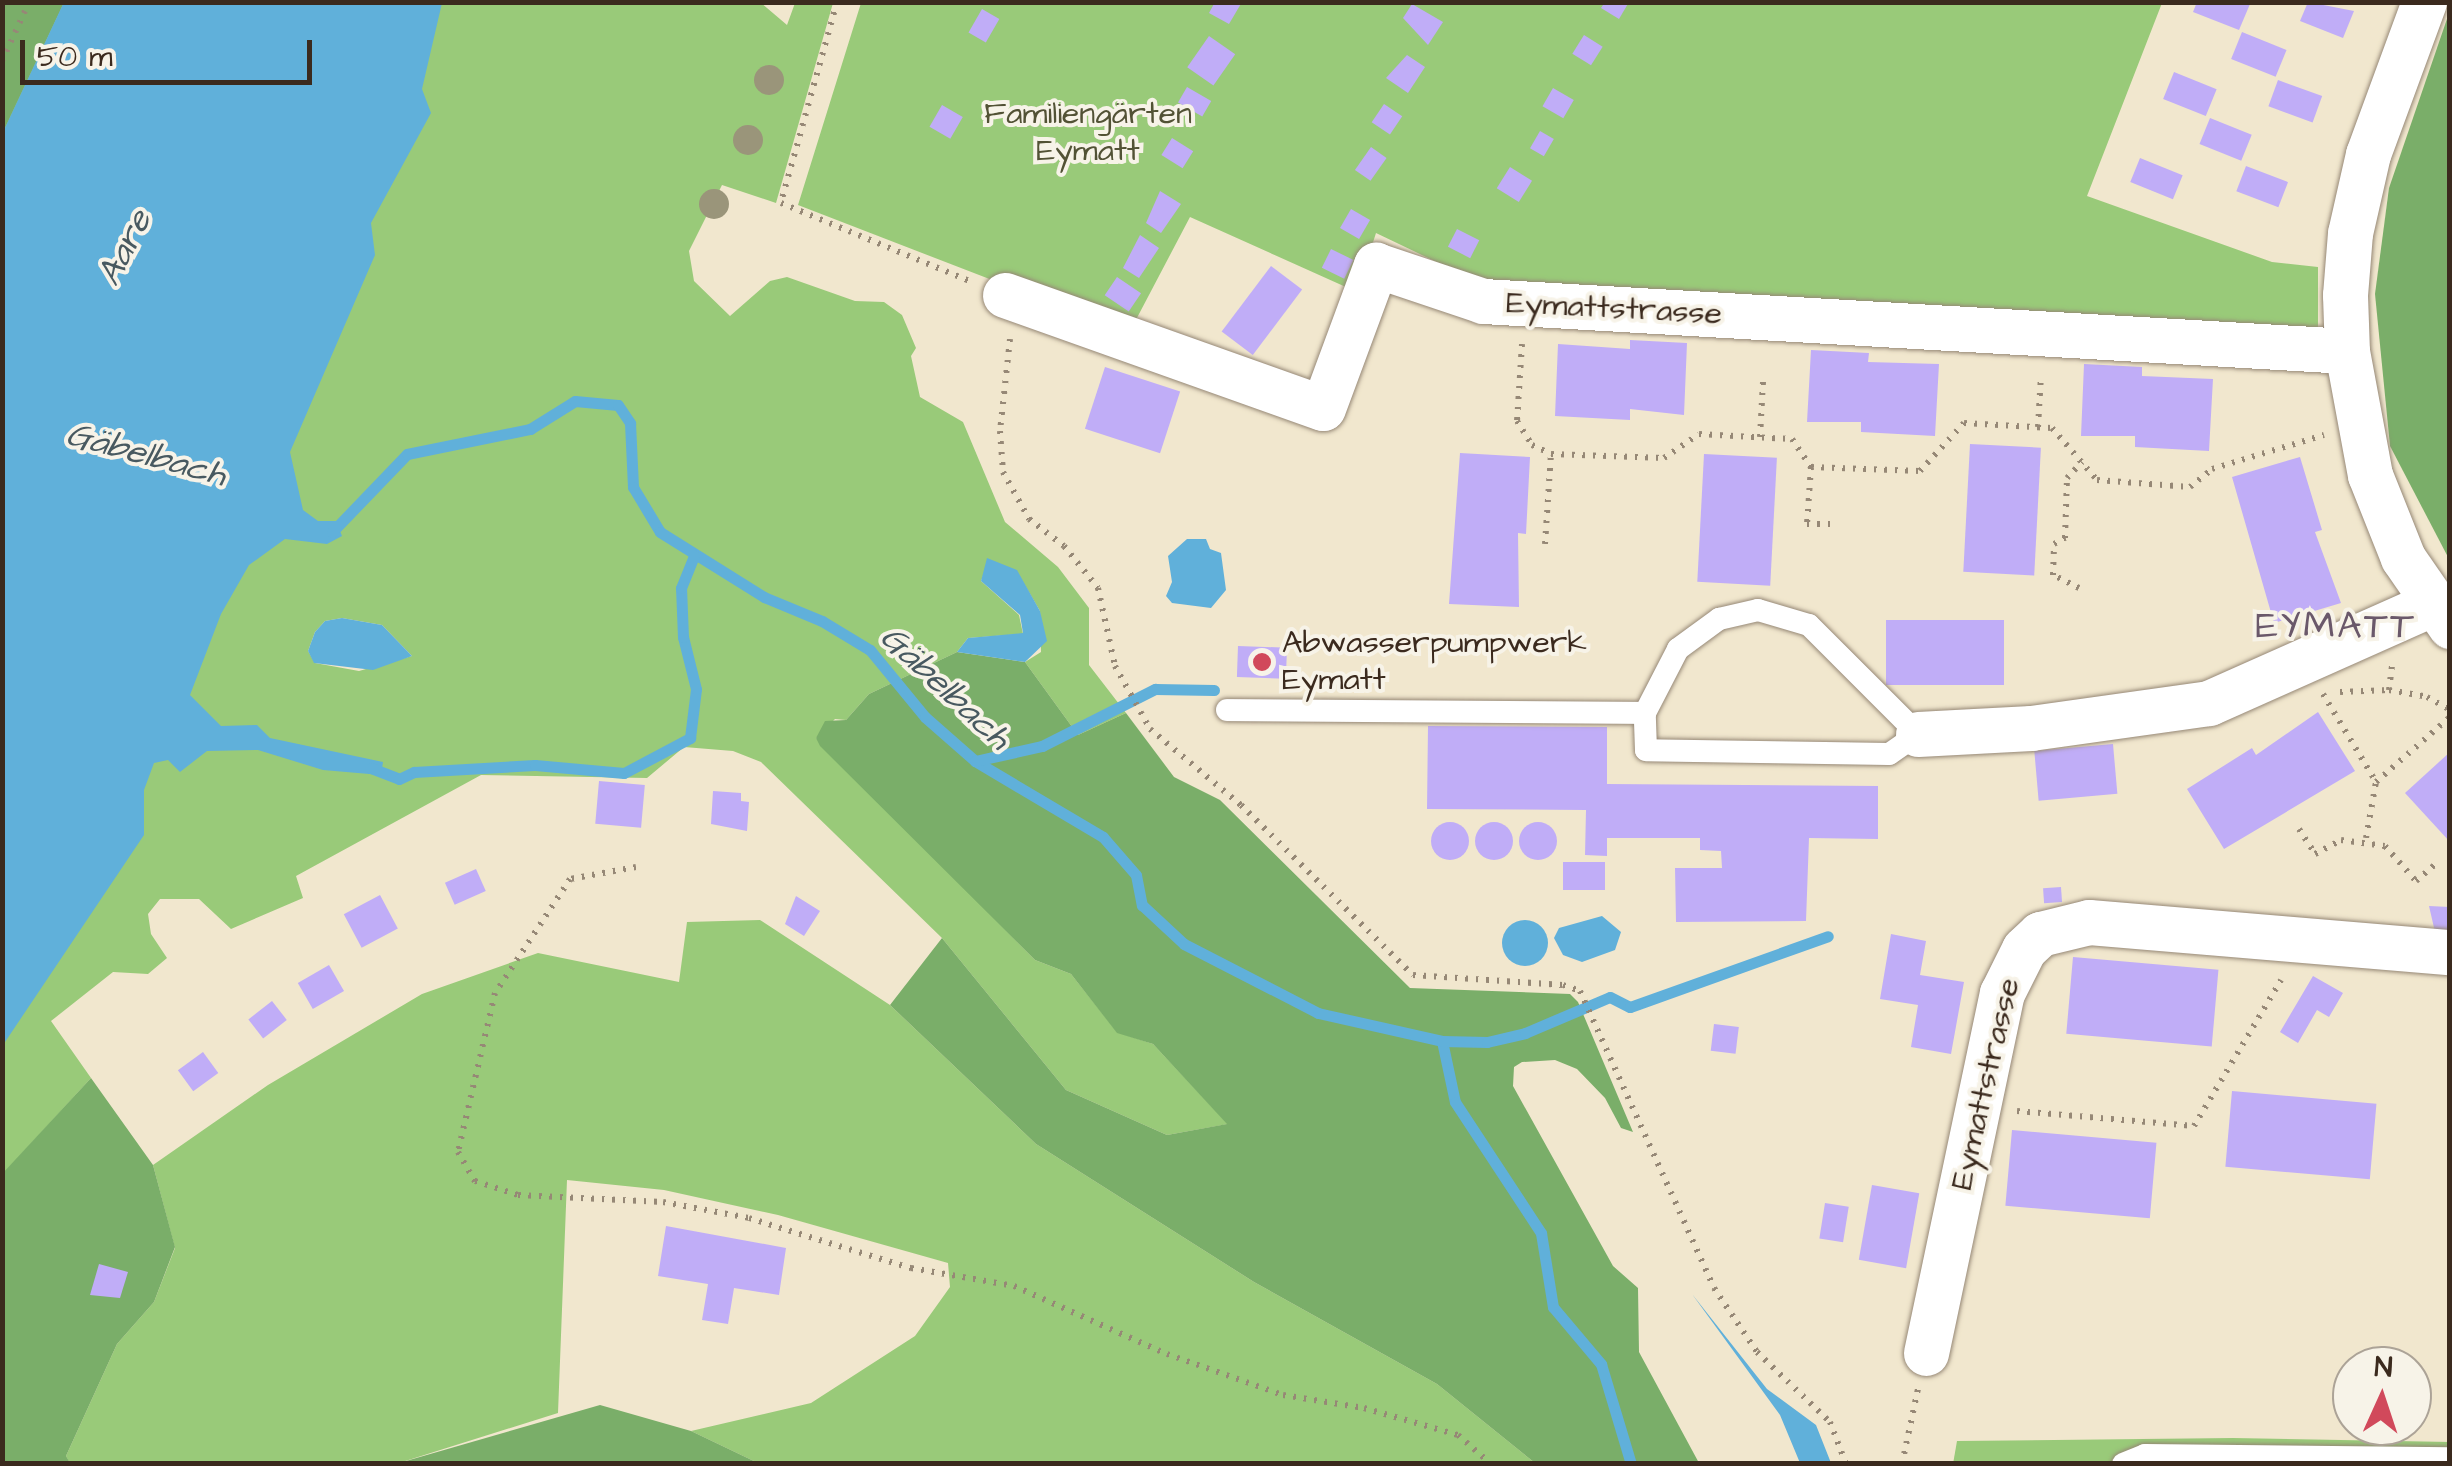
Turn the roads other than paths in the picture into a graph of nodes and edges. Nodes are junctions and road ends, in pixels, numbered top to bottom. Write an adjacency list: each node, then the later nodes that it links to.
1 (2424, 2): 3 (street)
2 (1010, 297): 3 (street, Eymattstrasse)
3 (2347, 351): 4 (street)
4 (2440, 615): 7 (street)
5 (1228, 710): 6 (lane)
6 (1645, 713): 7 (lane); 7 (lane)
7 (1918, 734)
8 (2450, 952): 9 (street, Eymattstrasse)
9 (1926, 1354)
10 (2450, 1458): 11 (lane)
11 (2353, 1460): 12 (lane)
12 (2123, 1464)

